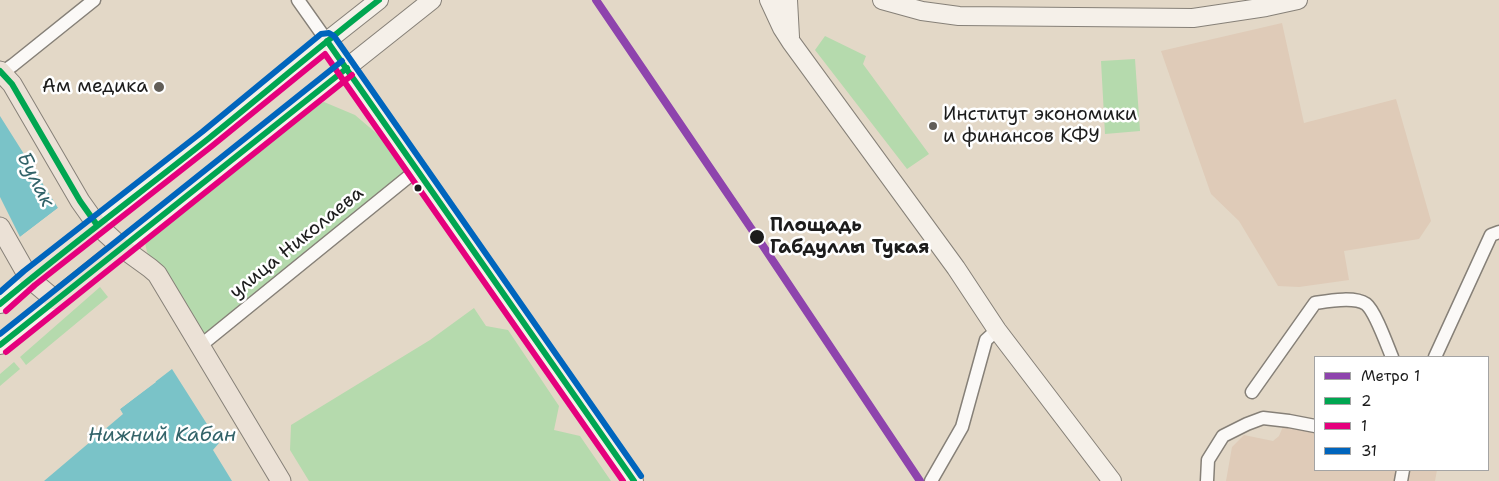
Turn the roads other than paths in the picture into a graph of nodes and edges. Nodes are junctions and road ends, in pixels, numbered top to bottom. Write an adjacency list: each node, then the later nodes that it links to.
1 (94, 0): 13 (street)
2 (298, 0): 11 (street)
3 (379, 0): 11 (main road)
4 (432, 0): 12 (main road)
5 (769, 0): 10 (main road)
6 (788, 0): 10 (main road)
7 (797, 0): 10 (main road)
8 (882, 0): 9 (main road)
9 (1298, 0)
10 (790, 34): 22 (main road)
11 (327, 41): 12 (main road); 15 (main road)
12 (347, 68): 14 (main road); 18 (main road)
13 (0, 73): 15 (main road)
14 (418, 170): 24 (street, улица Николаева); 31 (main road)
15 (97, 225): 18 (main road); 19 (main road)
16 (0, 227): 19 (main road)
17 (1499, 232): 26 (street)
18 (121, 247): 20 (main road); 24 (main road); 29 (main road)
19 (29, 278): 20 (main road); 21 (main road)
20 (55, 300): 23 (main road)
21 (0, 304)
22 (997, 330): 32 (street); 33 (main road)
23 (0, 345)
24 (200, 346): 30 (main road)
25 (1392, 356): 27 (street)
26 (1435, 356)
27 (1252, 392)
28 (1314, 426): 34 (street)
29 (269, 481)
30 (282, 481)
31 (634, 481)
32 (931, 481)
33 (1112, 481)
34 (1207, 481)

